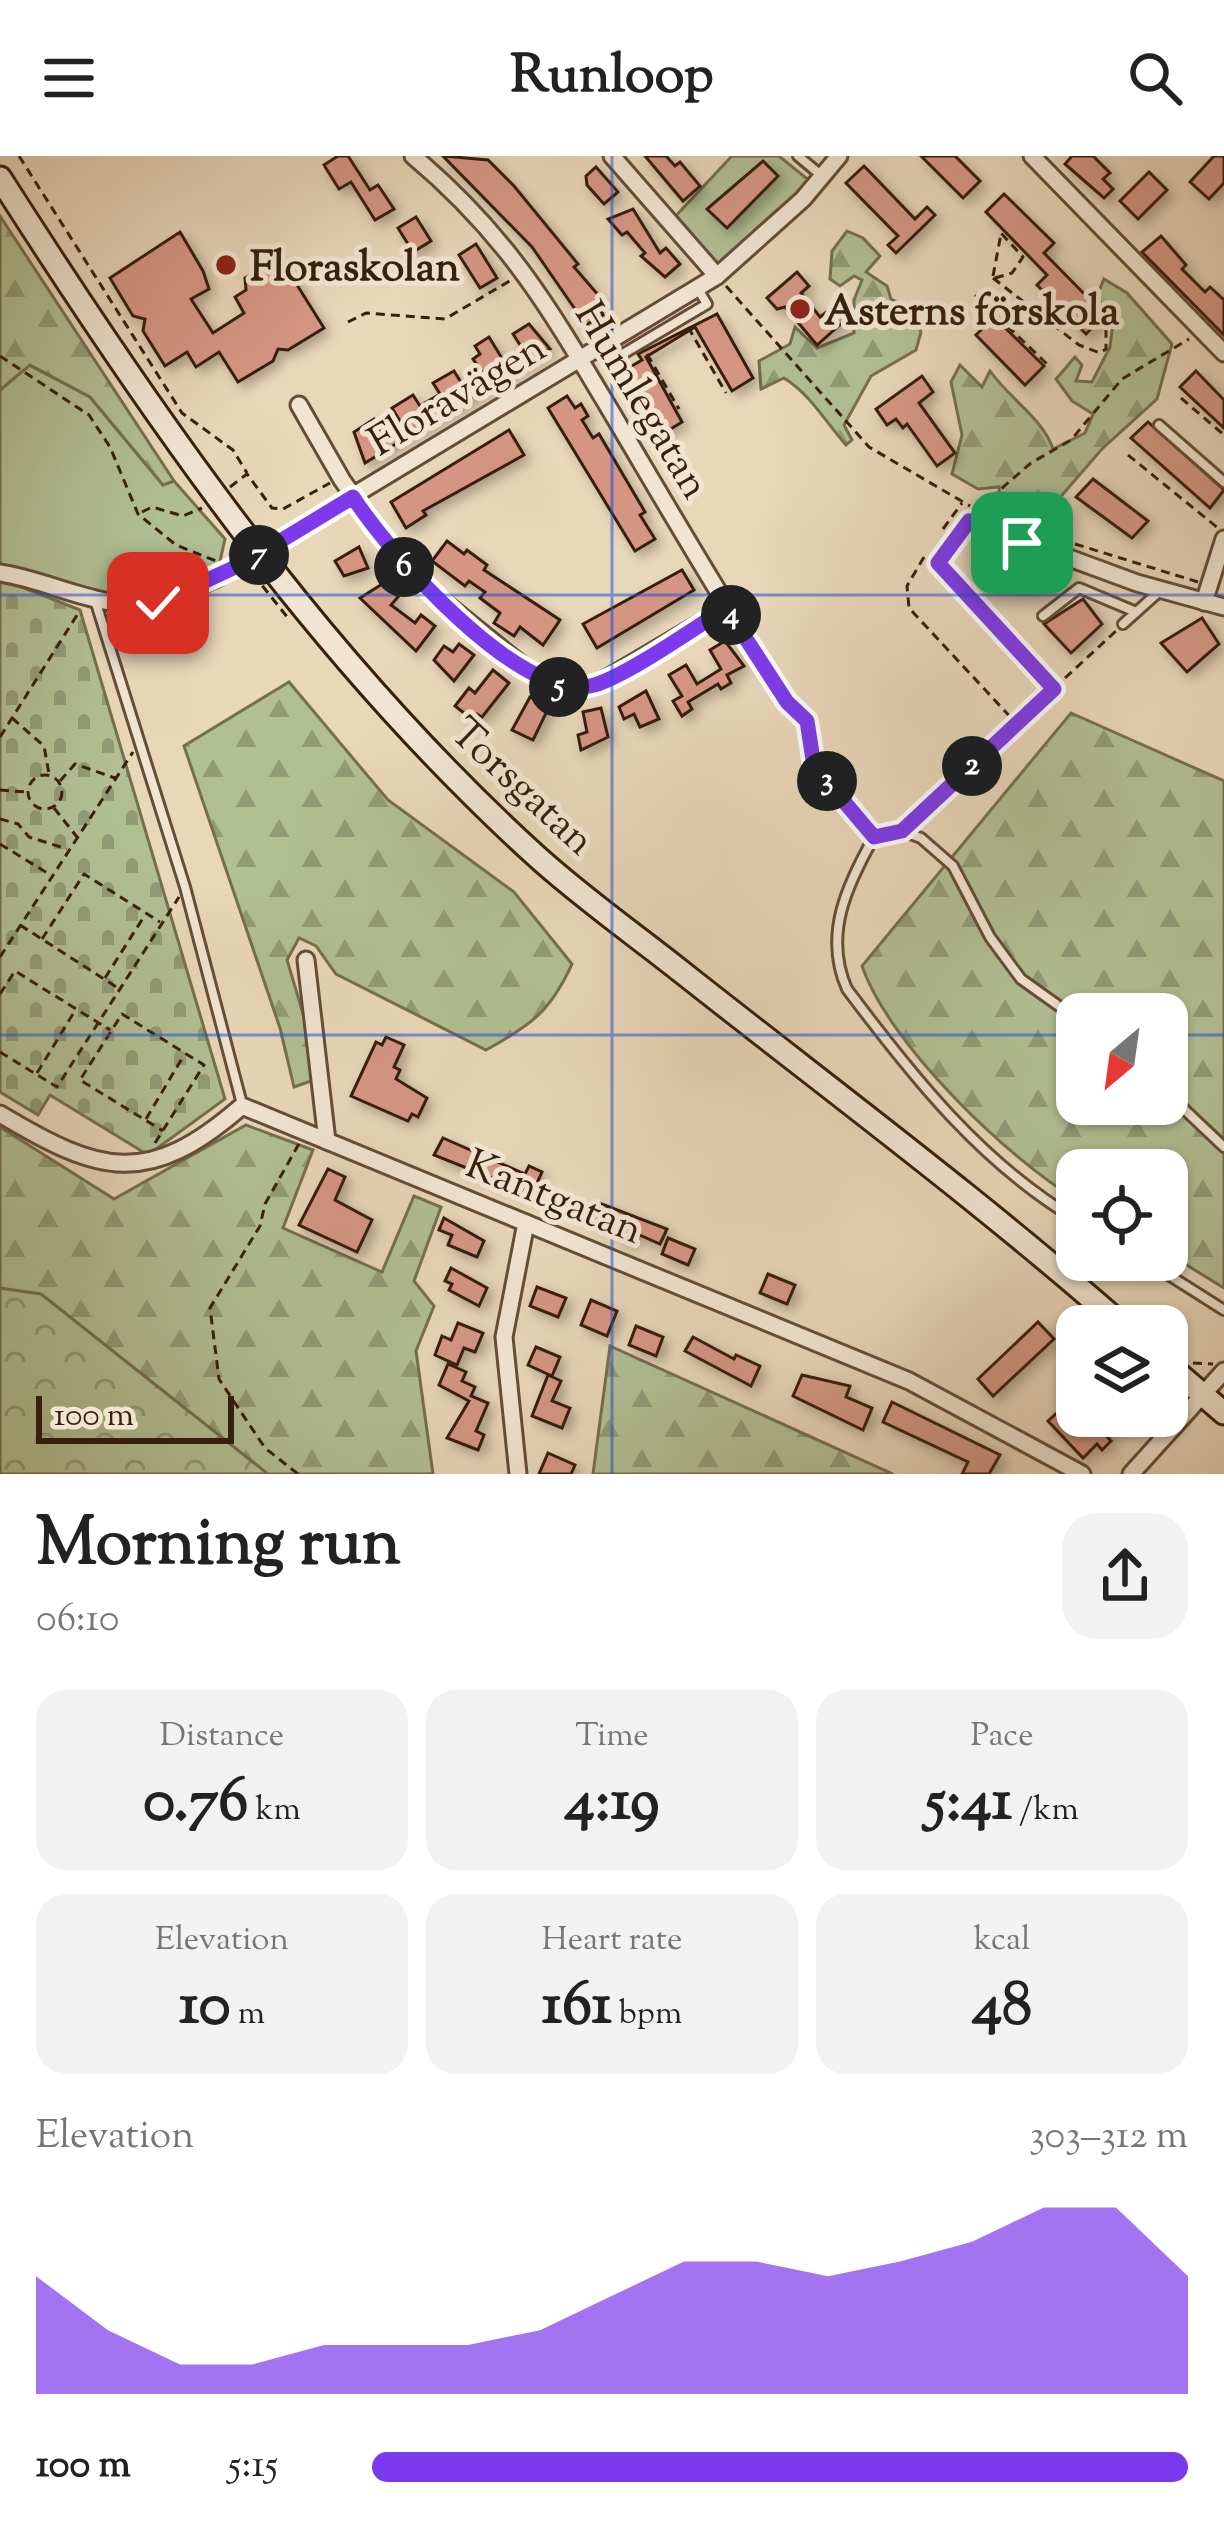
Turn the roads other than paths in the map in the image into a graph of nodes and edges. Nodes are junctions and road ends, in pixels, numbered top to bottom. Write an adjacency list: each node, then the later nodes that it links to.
1 (412, 156): 12 (street, Humlegatan)
2 (612, 156): 8 (street)
3 (798, 156): 6 (lane)
4 (838, 156): 6 (street, Floravägen)
5 (1032, 156): 11 (street)
6 (823, 177): 8 (street, Floravägen)
7 (0, 178): 18 (main road, Torsgatan)
8 (717, 276): 9 (street, Floravägen)
9 (697, 288): 10 (street, Floravägen); 10 (lane)
10 (607, 343): 12 (street, Floravägen)
11 (1224, 353)
12 (582, 359): 16 (street, Floravägen); 24 (street, Humlegatan)
13 (299, 405): 16 (street)
14 (1159, 425): 15 (lane)
15 (1224, 482)
16 (353, 497): 18 (street, Floravägen); 24 (street)
17 (1224, 536): 21 (street)
18 (245, 562): 22 (street, Floravägen); 40 (main road, Torsgatan)
19 (0, 573): 22 (street, Floravägen)
20 (1162, 590): 21 (street); 25 (lane); 28 (street)
21 (1206, 594): 23 (street)
22 (92, 598): 32 (lane)
23 (1224, 607)
24 (726, 608): 29 (street, Humlegatan)
25 (1136, 613): 26 (lane); 27 (lane)
26 (1043, 616)
27 (1123, 624)
28 (1054, 689)
29 (787, 702)
30 (306, 960): 35 (street)
31 (1056, 1004): 37 (lane)
32 (242, 1106): 34 (street); 35 (street, Kantgatan)
33 (1188, 1113): 36 (lane)
34 (0, 1114)
35 (327, 1141): 38 (street, Kantgatan)
36 (1224, 1147)
37 (1056, 1206)
38 (526, 1223): 46 (street); 47 (street, Kantgatan)
39 (1178, 1281): 41 (lane)
40 (1100, 1305)
41 (1224, 1310)
42 (1224, 1371): 44 (street)
43 (1188, 1382): 44 (main road)
44 (1202, 1394): 45 (main road); 48 (street)
45 (1224, 1413)
46 (518, 1474)
47 (1082, 1474)
48 (1131, 1474)

